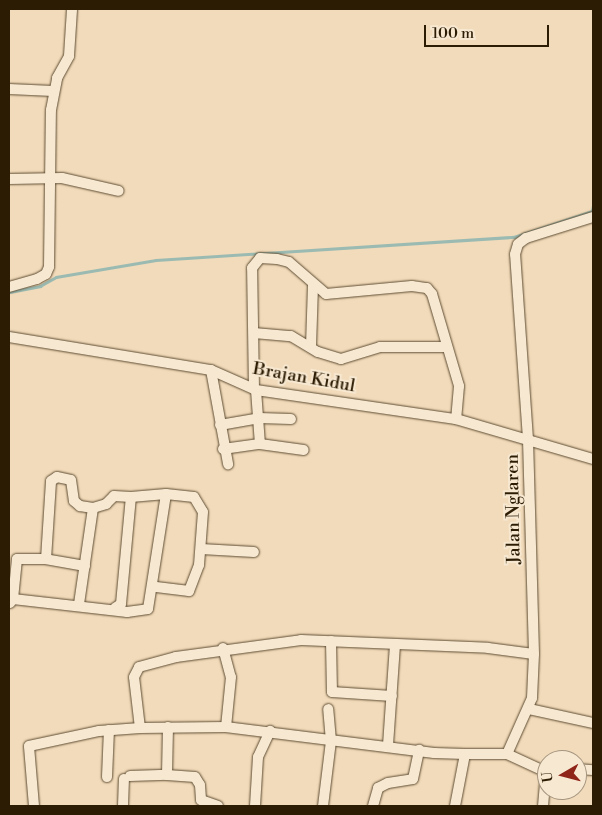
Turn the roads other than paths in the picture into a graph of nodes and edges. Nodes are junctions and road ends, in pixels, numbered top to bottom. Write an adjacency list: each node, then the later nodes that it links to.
1 (72, 9): 3 (street)
2 (9, 89): 3 (street)
3 (53, 91): 5 (street)
4 (9, 179): 5 (street)
5 (50, 179): 6 (street); 9 (street)
6 (119, 191)
7 (593, 216): 20 (street, Jalan Nglaren)
8 (313, 285): 10 (street); 12 (street); 13 (street)
9 (9, 287)
10 (254, 333): 12 (street); 15 (street)
11 (9, 337): 14 (street, Brajan Kidul)
12 (311, 346): 13 (street)
13 (446, 347): 18 (street)
14 (211, 370): 15 (street, Brajan Kidul); 19 (street)
15 (255, 389): 16 (street); 18 (street, Brajan Kidul)
16 (259, 418): 17 (street); 19 (street); 21 (street)
17 (291, 419)
18 (456, 419): 20 (street, Brajan Kidul)
19 (220, 425): 22 (street)
20 (528, 439): 24 (street, Brajan Kidul); 40 (street, Jalan Nglaren)
21 (260, 444): 22 (street); 23 (street)
22 (223, 449): 25 (street)
23 (304, 450)
24 (593, 459)
25 (228, 464)
26 (166, 494): 27 (street); 29 (street); 33 (street)
27 (131, 497): 28 (street); 36 (street)
28 (93, 508): 31 (street); 32 (street)
29 (201, 549): 30 (street); 33 (street)
30 (254, 552)
31 (46, 559): 32 (street); 34 (street)
32 (85, 566): 35 (street)
33 (154, 587): 36 (street)
34 (11, 601): 35 (street)
35 (79, 604): 36 (street)
36 (115, 608)
37 (331, 641): 38 (street); 39 (street); 41 (street)
38 (395, 646): 40 (street); 41 (street)
39 (223, 648): 46 (street); 47 (street)
40 (534, 654): 43 (street, Jalan Nglaren)
41 (392, 696): 51 (street)
42 (328, 709): 50 (street)
43 (529, 709): 44 (street); 54 (street, Jalan Nglaren)
44 (593, 723)
45 (168, 727): 46 (street); 47 (street); 56 (street)
46 (226, 727): 49 (street)
47 (140, 728): 48 (street)
48 (109, 730): 57 (street); 58 (street)
49 (270, 731): 50 (street); 61 (street)
50 (331, 741): 51 (street); 62 (street)
51 (388, 745): 52 (street)
52 (419, 750): 53 (street); 63 (street)
53 (465, 754): 54 (street); 64 (street)
54 (507, 754): 55 (street)
55 (537, 768)
56 (167, 775): 59 (street); 60 (street)
57 (107, 777)
58 (34, 806)
59 (123, 806)
60 (218, 806)
61 (255, 806)
62 (323, 806)
63 (373, 806)
64 (455, 806)

